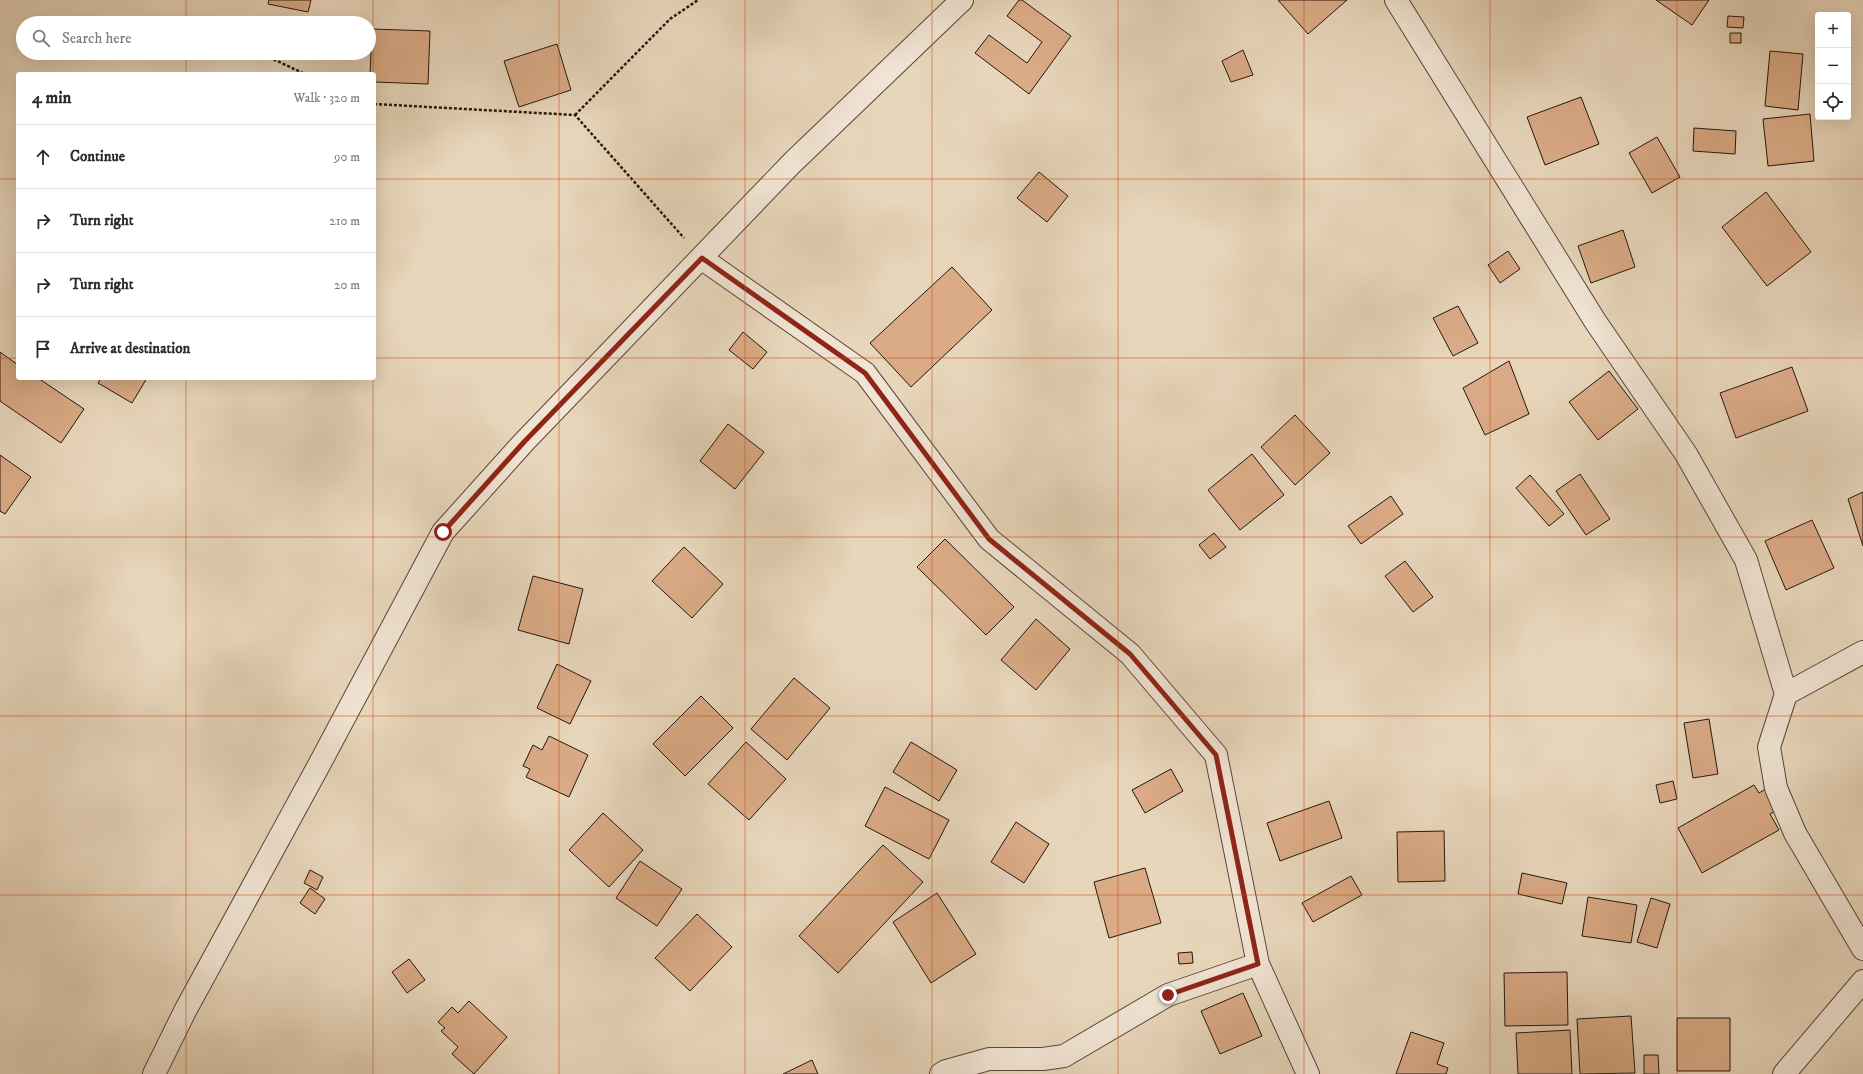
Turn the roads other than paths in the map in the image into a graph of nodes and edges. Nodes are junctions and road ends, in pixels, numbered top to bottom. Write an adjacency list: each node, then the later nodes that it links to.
1 (962, 0): 3 (street)
2 (1396, 0): 5 (street)
3 (702, 258): 7 (street); 9 (street)
4 (1863, 652): 5 (street)
5 (1786, 694): 6 (street)
6 (1863, 949)
7 (1258, 964): 10 (street); 11 (street)
8 (1863, 981): 12 (street)
9 (154, 1074)
10 (941, 1074)
11 (1308, 1074)
12 (1784, 1074)

